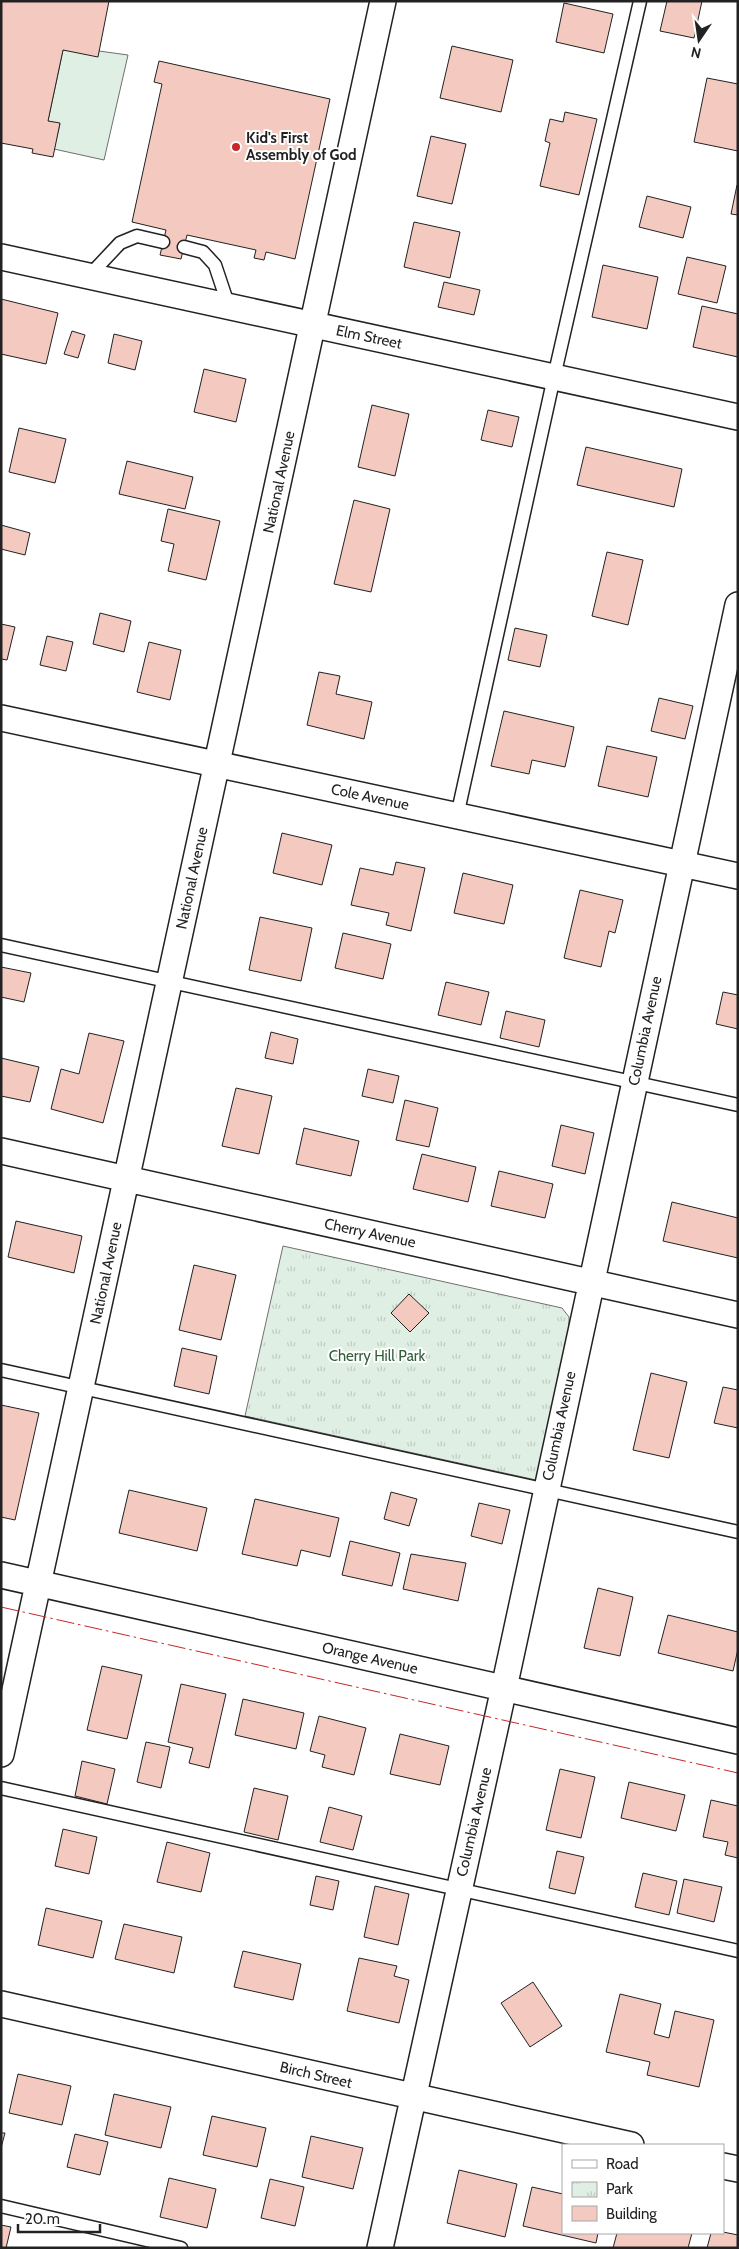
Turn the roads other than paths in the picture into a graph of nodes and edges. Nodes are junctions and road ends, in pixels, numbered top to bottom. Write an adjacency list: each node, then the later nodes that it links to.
1 (383, 1): 8 (street, National Avenue)
2 (640, 1): 9 (lane)
3 (163, 242): 6 (lane)
4 (184, 247): 7 (lane)
5 (1, 257): 6 (street, Elm Street)
6 (89, 276): 7 (street, Elm Street)
7 (229, 307): 8 (street, Elm Street)
8 (313, 325): 9 (street, Elm Street); 13 (street, National Avenue)
9 (554, 377): 10 (street, Elm Street); 14 (lane)
10 (738, 417)
11 (738, 605): 15 (street, Columbia Avenue)
12 (1, 718): 13 (street, Cole Avenue)
13 (217, 764): 14 (street, Cole Avenue); 18 (street, National Avenue)
14 (457, 816): 15 (street, Cole Avenue)
15 (682, 864): 16 (street, Cole Avenue); 19 (street, Columbia Avenue)
16 (738, 876)
17 (1, 945): 18 (lane)
18 (169, 982): 19 (lane); 22 (street, National Avenue)
19 (634, 1082): 20 (lane); 23 (street, Columbia Avenue)
20 (738, 1105)
21 (1, 1151): 22 (street, Cherry Avenue)
22 (126, 1180): 23 (street, Cherry Avenue); 26 (street, National Avenue)
23 (590, 1281): 24 (street, Cherry Avenue); 27 (street, Columbia Avenue)
24 (738, 1315)
25 (1, 1370): 26 (lane)
26 (81, 1388): 27 (lane); 30 (street, National Avenue)
27 (546, 1489): 28 (lane); 31 (street, Columbia Avenue)
28 (738, 1532)
29 (1, 1576): 30 (street, Orange Avenue)
30 (39, 1584): 31 (street, Orange Avenue); 33 (street, National Avenue)
31 (504, 1688): 32 (street, Orange Avenue); 35 (street, Columbia Avenue)
32 (738, 1741)
33 (1, 1754)
34 (1, 1788): 35 (lane)
35 (459, 1890): 36 (lane); 38 (street, Columbia Avenue)
36 (738, 1952)
37 (1, 2004): 38 (street, Birch Street)
38 (413, 2096): 39 (street, Birch Street); 44 (street, Columbia Avenue)
39 (627, 2144)
40 (724, 2166): 41 (street)
41 (738, 2169)
42 (1, 2206): 43 (lane)
43 (181, 2248)
44 (380, 2248)

